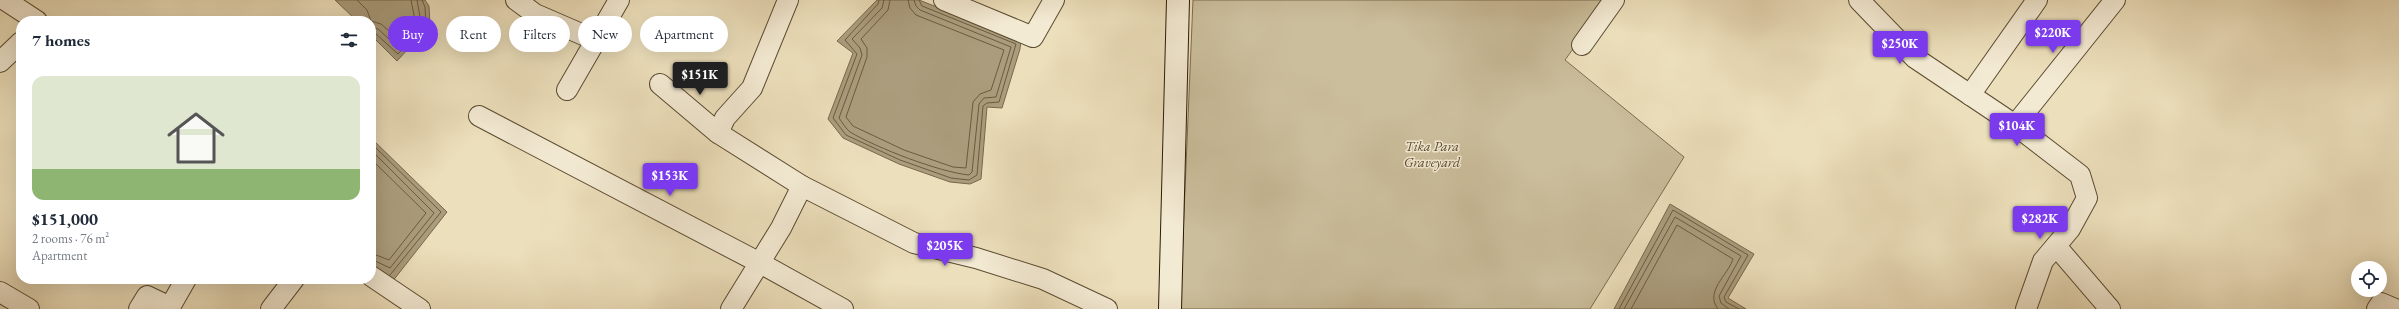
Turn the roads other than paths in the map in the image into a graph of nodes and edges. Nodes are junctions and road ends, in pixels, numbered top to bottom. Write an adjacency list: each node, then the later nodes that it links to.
1 (5, 0): 12 (street)
2 (516, 0): 14 (street)
3 (619, 0): 13 (street)
4 (788, 0): 24 (street)
5 (944, 0): 6 (street)
6 (1054, 0)
7 (1178, 0): 39 (main road)
8 (1614, 0): 15 (street)
9 (1859, 0): 21 (street)
10 (2037, 0): 21 (street)
11 (2115, 0): 23 (street)
12 (29, 16)
13 (609, 16)
14 (578, 33)
15 (1582, 45)
16 (16, 47): 18 (street)
17 (588, 52): 20 (street)
18 (0, 62)
19 (660, 84): 24 (street)
20 (567, 90)
21 (1970, 95): 23 (street)
22 (479, 116): 27 (street)
23 (2015, 125): 26 (street)
24 (718, 133): 25 (street)
25 (802, 186): 27 (street); 38 (street)
26 (2056, 246): 40 (street); 41 (street)
27 (760, 263): 36 (street); 37 (street)
28 (376, 279): 35 (street)
29 (183, 284): 33 (street)
30 (290, 284): 34 (street)
31 (0, 292): 32 (street)
32 (29, 309)
33 (139, 309)
34 (271, 309)
35 (420, 309)
36 (731, 309)
37 (844, 309)
38 (1107, 309)
39 (1170, 309)
40 (2026, 309)
41 (2110, 309)
42 (2377, 309): 43 (street)
43 (2395, 309)

